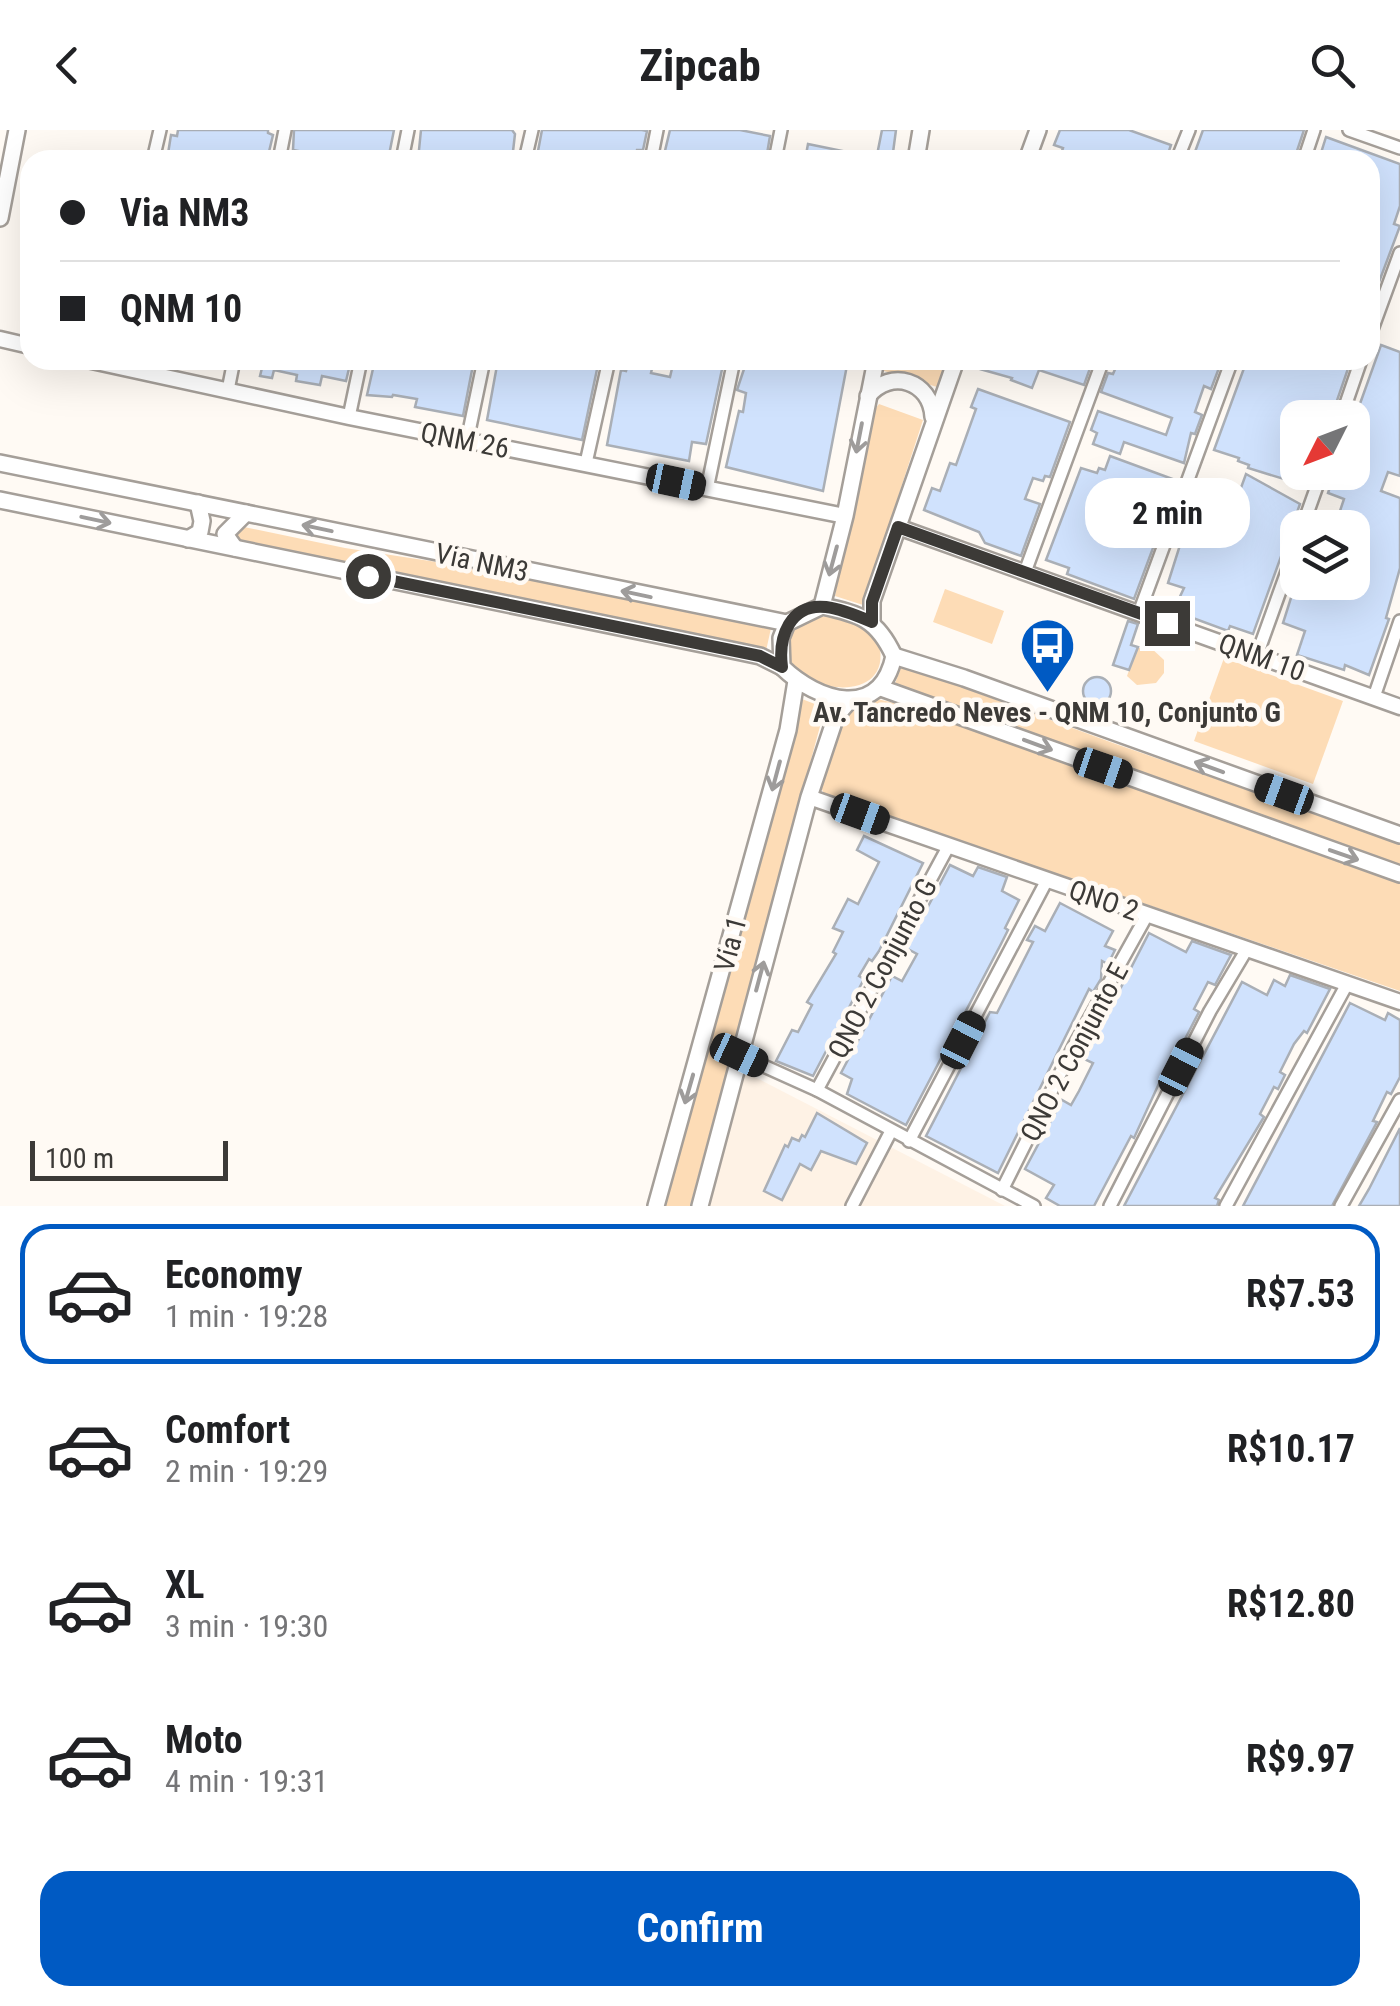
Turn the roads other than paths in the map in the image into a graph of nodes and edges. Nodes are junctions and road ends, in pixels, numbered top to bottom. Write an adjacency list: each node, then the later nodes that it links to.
1 (17, 130): 4 (main road)
2 (1349, 130): 3 (street)
3 (1400, 148)
4 (0, 218)
5 (1400, 253): 6 (street)
6 (1380, 307)
7 (143, 370): 18 (street, QNM 26)
8 (232, 370): 18 (street)
9 (360, 370): 21 (street)
10 (482, 370): 23 (street)
11 (607, 370): 25 (street)
12 (732, 370): 26 (street)
13 (874, 370): 19 (main road)
14 (952, 370): 22 (main road)
15 (1099, 370): 34 (street)
16 (1228, 370): 37 (street)
17 (1358, 370): 20 (street)
18 (228, 390): 21 (street, QNM 26)
19 (867, 398): 22 (main road); 30 (main road, one-way to 30)
20 (1347, 400)
21 (349, 417): 23 (street, QNM 26)
22 (931, 426): 31 (main road)
23 (467, 440): 25 (street, QNM 26)
24 (0, 463): 28 (main road, Via NM3)
25 (586, 463): 26 (street, QNM 26)
26 (707, 488): 30 (street, QNM 26)
27 (0, 500): 32 (main road, Via NM3, one-way to 32)
28 (198, 503): 29 (main road, Via NM3); 32 (main road)
29 (246, 513): 33 (main road); 40 (main road, Via NM3, one-way to 29)
30 (844, 516): 36 (main road, one-way to 36)
31 (898, 527): 34 (street, QNM 10); 39 (main road)
32 (188, 539): 33 (main road, Via NM3)
33 (236, 548): 43 (main road, Via NM3)
34 (1025, 572): 37 (street, QNM 10)
35 (1280, 591): 41 (street)
36 (822, 606): 39 (main road); 40 (main road)
37 (1139, 613): 41 (street, QNM 10)
38 (1400, 620): 46 (street)
39 (872, 622): 42 (main road)
40 (787, 623): 43 (main road)
41 (1257, 655): 46 (street, QNM 10)
42 (894, 656): 45 (main road); 50 (main road, one-way to 42)
43 (782, 667): 44 (main road)
44 (796, 681): 47 (main road); 64 (main road, Via 1, one-way to 64)
45 (881, 688): 47 (main road); 52 (main road, one-way to 52)
46 (1374, 698): 48 (street, QNM 10)
47 (850, 700): 49 (main road, Via 1)
48 (1400, 707)
49 (809, 797): 51 (street, QNO 2); 58 (main road, Via 1, one-way to 49)
50 (1400, 835)
51 (948, 846): 53 (street, QNO 2); 59 (street, QNO 2 Conjunto G)
52 (1400, 874)
53 (1048, 880): 54 (street, QNO 2); 62 (street)
54 (1147, 915): 55 (street, QNO 2); 63 (street, QNO 2 Conjunto E)
55 (1247, 949): 56 (street, QNO 2); 68 (street)
56 (1347, 984): 57 (street, QNO 2); 69 (street)
57 (1400, 1002)
58 (739, 1055): 59 (street); 65 (main road, Via 1)
59 (817, 1090): 61 (street)
60 (1400, 1100): 70 (street)
61 (891, 1131): 62 (street); 66 (street)
62 (909, 1140): 63 (street)
63 (1002, 1190): 67 (street)
64 (656, 1206)
65 (700, 1206)
66 (852, 1206)
67 (1034, 1206)
68 (1110, 1206)
69 (1226, 1206)
70 (1341, 1206)

